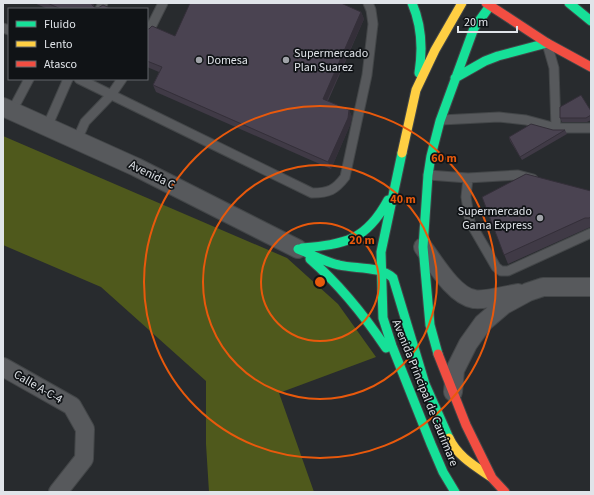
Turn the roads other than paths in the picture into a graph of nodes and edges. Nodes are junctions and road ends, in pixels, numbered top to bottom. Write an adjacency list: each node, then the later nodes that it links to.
1 (163, 3): 8 (lane)
2 (368, 3): 17 (lane)
3 (412, 3): 16 (main road)
4 (462, 3): 16 (main road, Avenida Principal de Caurimare)
5 (569, 3): 7 (main road)
6 (490, 4): 9 (main road); 11 (main road)
7 (591, 21)
8 (149, 31)
9 (547, 43): 10 (main road); 11 (main road); 21 (lane)
10 (591, 67)
11 (455, 78): 19 (main road)
12 (29, 80): 18 (lane)
13 (68, 80): 20 (lane)
14 (81, 80): 17 (lane)
15 (121, 80): 17 (lane)
16 (416, 90): 27 (main road, Avenida Principal de Caurimare)
17 (111, 96): 23 (lane)
18 (8, 108): 20 (street, Avenida C)
19 (440, 120): 21 (lane); 24 (main road)
20 (47, 127): 23 (street, Avenida C)
21 (556, 128): 22 (lane)
22 (591, 128)
23 (77, 140): 30 (street, Avenida C)
24 (428, 175): 25 (lane); 29 (main road)
25 (468, 178): 26 (lane); 28 (lane)
26 (540, 180)
27 (396, 185): 30 (main road); 31 (main road, Avenida Principal de Caurimare)
28 (591, 233)
29 (423, 247): 33 (street); 36 (main road)
30 (298, 249): 31 (main road); 35 (main road)
31 (381, 271): 35 (main road, Avenida Principal de Caurimare); 37 (main road)
32 (591, 287): 33 (street)
33 (528, 292): 36 (street)
34 (3, 367): 38 (street, Calle A-C-4)
35 (407, 382): 39 (main road, Avenida Principal de Caurimare)
36 (453, 392): 37 (main road)
37 (492, 478): 40 (main road)
38 (58, 492)
39 (455, 492)
40 (505, 492)

